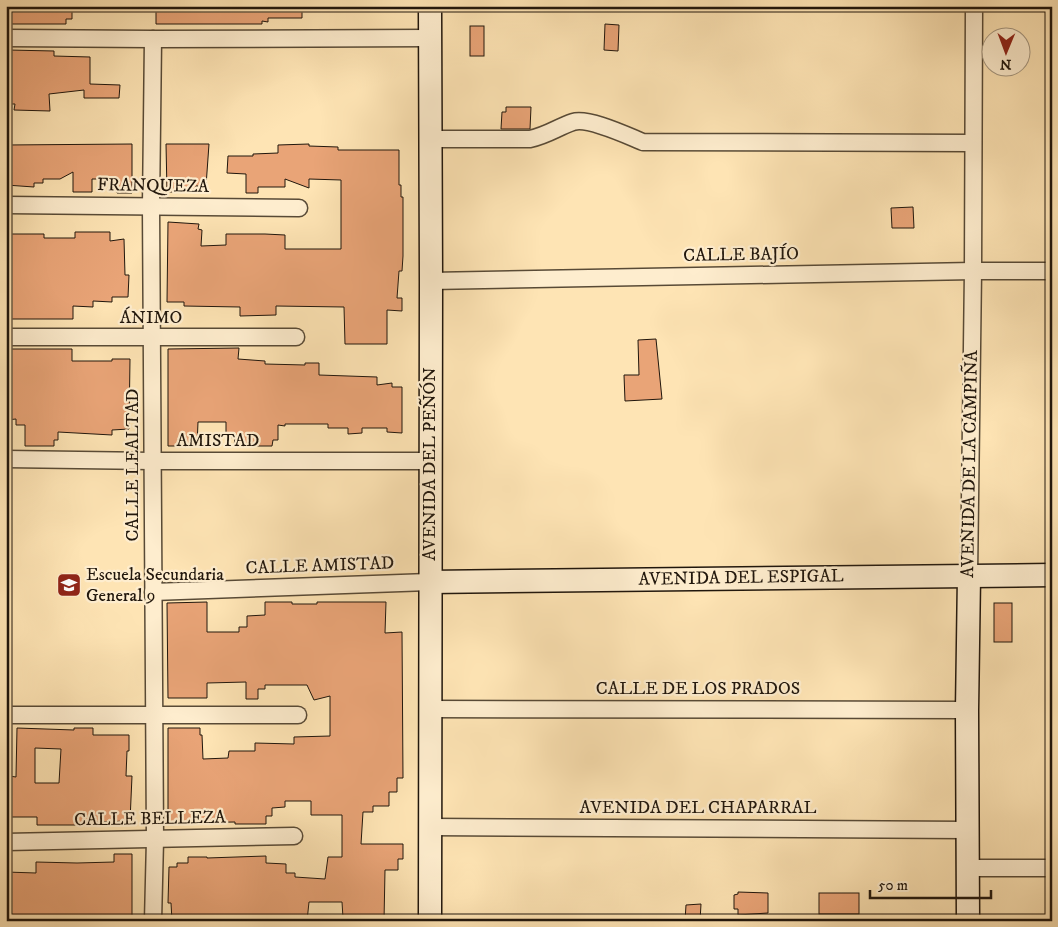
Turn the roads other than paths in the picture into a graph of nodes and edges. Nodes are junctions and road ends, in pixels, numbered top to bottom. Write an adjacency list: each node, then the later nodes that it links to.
1 (430, 6): 4 (street, AVENIDA DEL PEÑÓN)
2 (974, 6): 7 (street, AVENIDA DE LA CAMPIÑA)
3 (6, 38): 5 (street)
4 (430, 38): 5 (street); 6 (street, AVENIDA DEL PEÑÓN)
5 (153, 39): 9 (street, CALLE LEALTAD)
6 (430, 139): 7 (street); 13 (street, AVENIDA DEL PEÑÓN)
7 (973, 143): 11 (street, AVENIDA DE LA CAMPIÑA)
8 (6, 205): 9 (street, FRANQUEZA)
9 (151, 206): 10 (street, FRANQUEZA); 16 (street, CALLE LEALTAD)
10 (299, 208)
11 (973, 271): 12 (street, CALLE BAJÍO); 13 (street, CALLE BAJÍO); 21 (street, AVENIDA DE LA CAMPIÑA)
12 (1052, 271)
13 (431, 281): 19 (street, AVENIDA DEL PEÑÓN)
14 (6, 337): 16 (street, ÁNIMO)
15 (296, 337): 16 (street, ÁNIMO)
16 (152, 338): 18 (street, CALLE LEALTAD)
17 (6, 459): 18 (street, AMISTAD)
18 (152, 461): 19 (street, AMISTAD); 23 (street, CALLE LEALTAD)
19 (430, 461): 22 (street, AVENIDA DEL PEÑÓN)
20 (1052, 575): 21 (street, AVENIDA DEL ESPIGAL)
21 (968, 576): 22 (street, AVENIDA DEL ESPIGAL); 25 (street, AVENIDA DE LA CAMPIÑA)
22 (429, 582): 23 (street, CALLE AMISTAD); 24 (street, AVENIDA DEL PEÑÓN)
23 (153, 592): 26 (street, CALLE LEALTAD)
24 (429, 709): 25 (street, CALLE DE LOS PRADOS); 29 (street, AVENIDA DEL PEÑÓN)
25 (967, 710): 30 (street, AVENIDA DE LA CAMPIÑA)
26 (154, 714): 27 (street); 28 (street); 32 (street, CALLE LEALTAD)
27 (6, 715)
28 (298, 715)
29 (429, 827): 30 (street, AVENIDA DEL CHAPARRAL); 37 (street, AVENIDA DEL PEÑÓN)
30 (967, 830): 34 (street, AVENIDA DE LA CAMPIÑA)
31 (294, 836): 32 (street, CALLE BELLEZA)
32 (155, 840): 33 (street, CALLE BELLEZA); 36 (street, CALLE LEALTAD)
33 (6, 842)
34 (968, 868): 35 (street); 38 (street, AVENIDA DE LA CAMPIÑA)
35 (1052, 868)
36 (153, 921)
37 (430, 921)
38 (968, 921)

